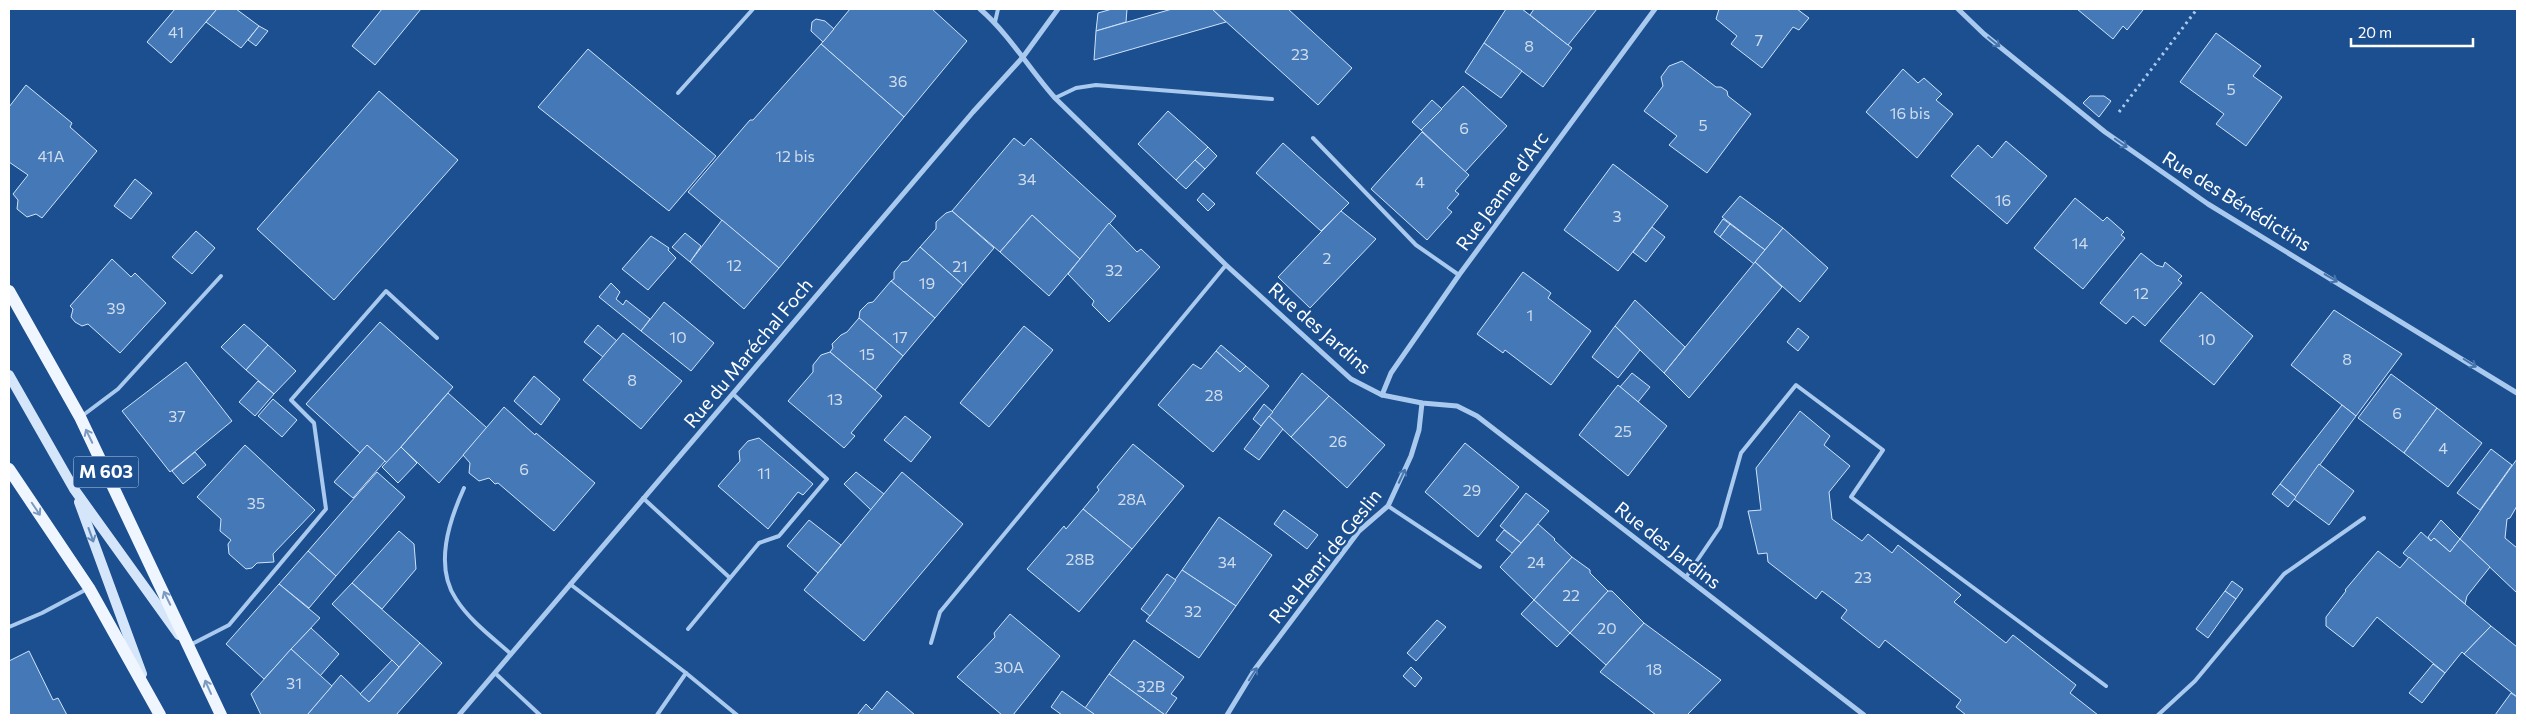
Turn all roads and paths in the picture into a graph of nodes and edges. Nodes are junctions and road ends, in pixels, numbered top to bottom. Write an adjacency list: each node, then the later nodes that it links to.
1 (753, 9): 10 (lane)
2 (980, 9): 8 (street, Rue des Jardins)
3 (998, 9): 8 (lane)
4 (1058, 9): 9 (street, Rue du Maréchal Foch)
5 (1655, 9): 16 (street, Rue Jeanne d'Arc)
6 (1958, 9): 13 (street, Rue des Bénédictins, one-way to 13)
7 (2196, 9): 13 (path)
8 (995, 22): 9 (street, Rue des Jardins)
9 (1023, 57): 11 (street, Rue des Jardins); 22 (street, Rue du Maréchal Foch)
10 (678, 93)
11 (1055, 98): 12 (lane); 15 (street, Rue des Jardins)
12 (1272, 100)
13 (2104, 132): 21 (street, Rue des Bénédictins, one-way to 21)
14 (1313, 138): 16 (lane)
15 (1226, 265): 23 (street, Rue des Jardins); 39 (lane)
16 (1459, 275): 23 (street, Rue Jeanne d'Arc)
17 (220, 276): 25 (lane)
18 (9, 291): 25 (main road, M 603)
19 (438, 338): 40 (lane)
20 (9, 375): 28 (main road)
21 (2517, 393)
22 (733, 394): 29 (street, Rue du Maréchal Foch); 33 (lane)
23 (1382, 395): 24 (street, Rue des Jardins)
24 (1422, 404): 30 (street, Rue Henri de Geslin, one-way to 24); 34 (street, Rue des Jardins)
25 (80, 417): 40 (main road, M 603, one-way to 25)
26 (9, 469): 36 (main road, one-way to 36)
27 (464, 488): 41 (lane)
28 (74, 489): 42 (main road); 46 (main road, one-way to 46)
29 (644, 498): 33 (lane); 35 (street, Rue du Maréchal Foch)
30 (1388, 506): 32 (lane); 53 (street, Rue Henri de Geslin, one-way to 30)
31 (2364, 518): 55 (lane)
32 (1480, 567)
33 (729, 577): 38 (lane)
34 (1686, 577): 45 (lane); 54 (street, Rue des Jardins)
35 (570, 584): 41 (street, Rue du Maréchal Foch); 43 (lane)
36 (89, 588): 37 (lane); 46 (main road)
37 (9, 626)
38 (688, 629)
39 (931, 643)
40 (189, 645): 42 (main road, M 603)
41 (511, 654): 44 (street, Rue du Maréchal Foch)
42 (195, 658): 48 (main road, M 603, one-way to 42)
43 (686, 672): 51 (lane); 52 (lane)
44 (495, 673): 49 (street, Rue du Maréchal Foch); 50 (lane)
45 (2106, 686)
46 (150, 694): 47 (main road)
47 (160, 715)
48 (221, 715)
49 (459, 715)
50 (540, 715)
51 (657, 715)
52 (737, 715)
53 (1227, 715)
54 (1864, 715)
55 (2158, 715)

